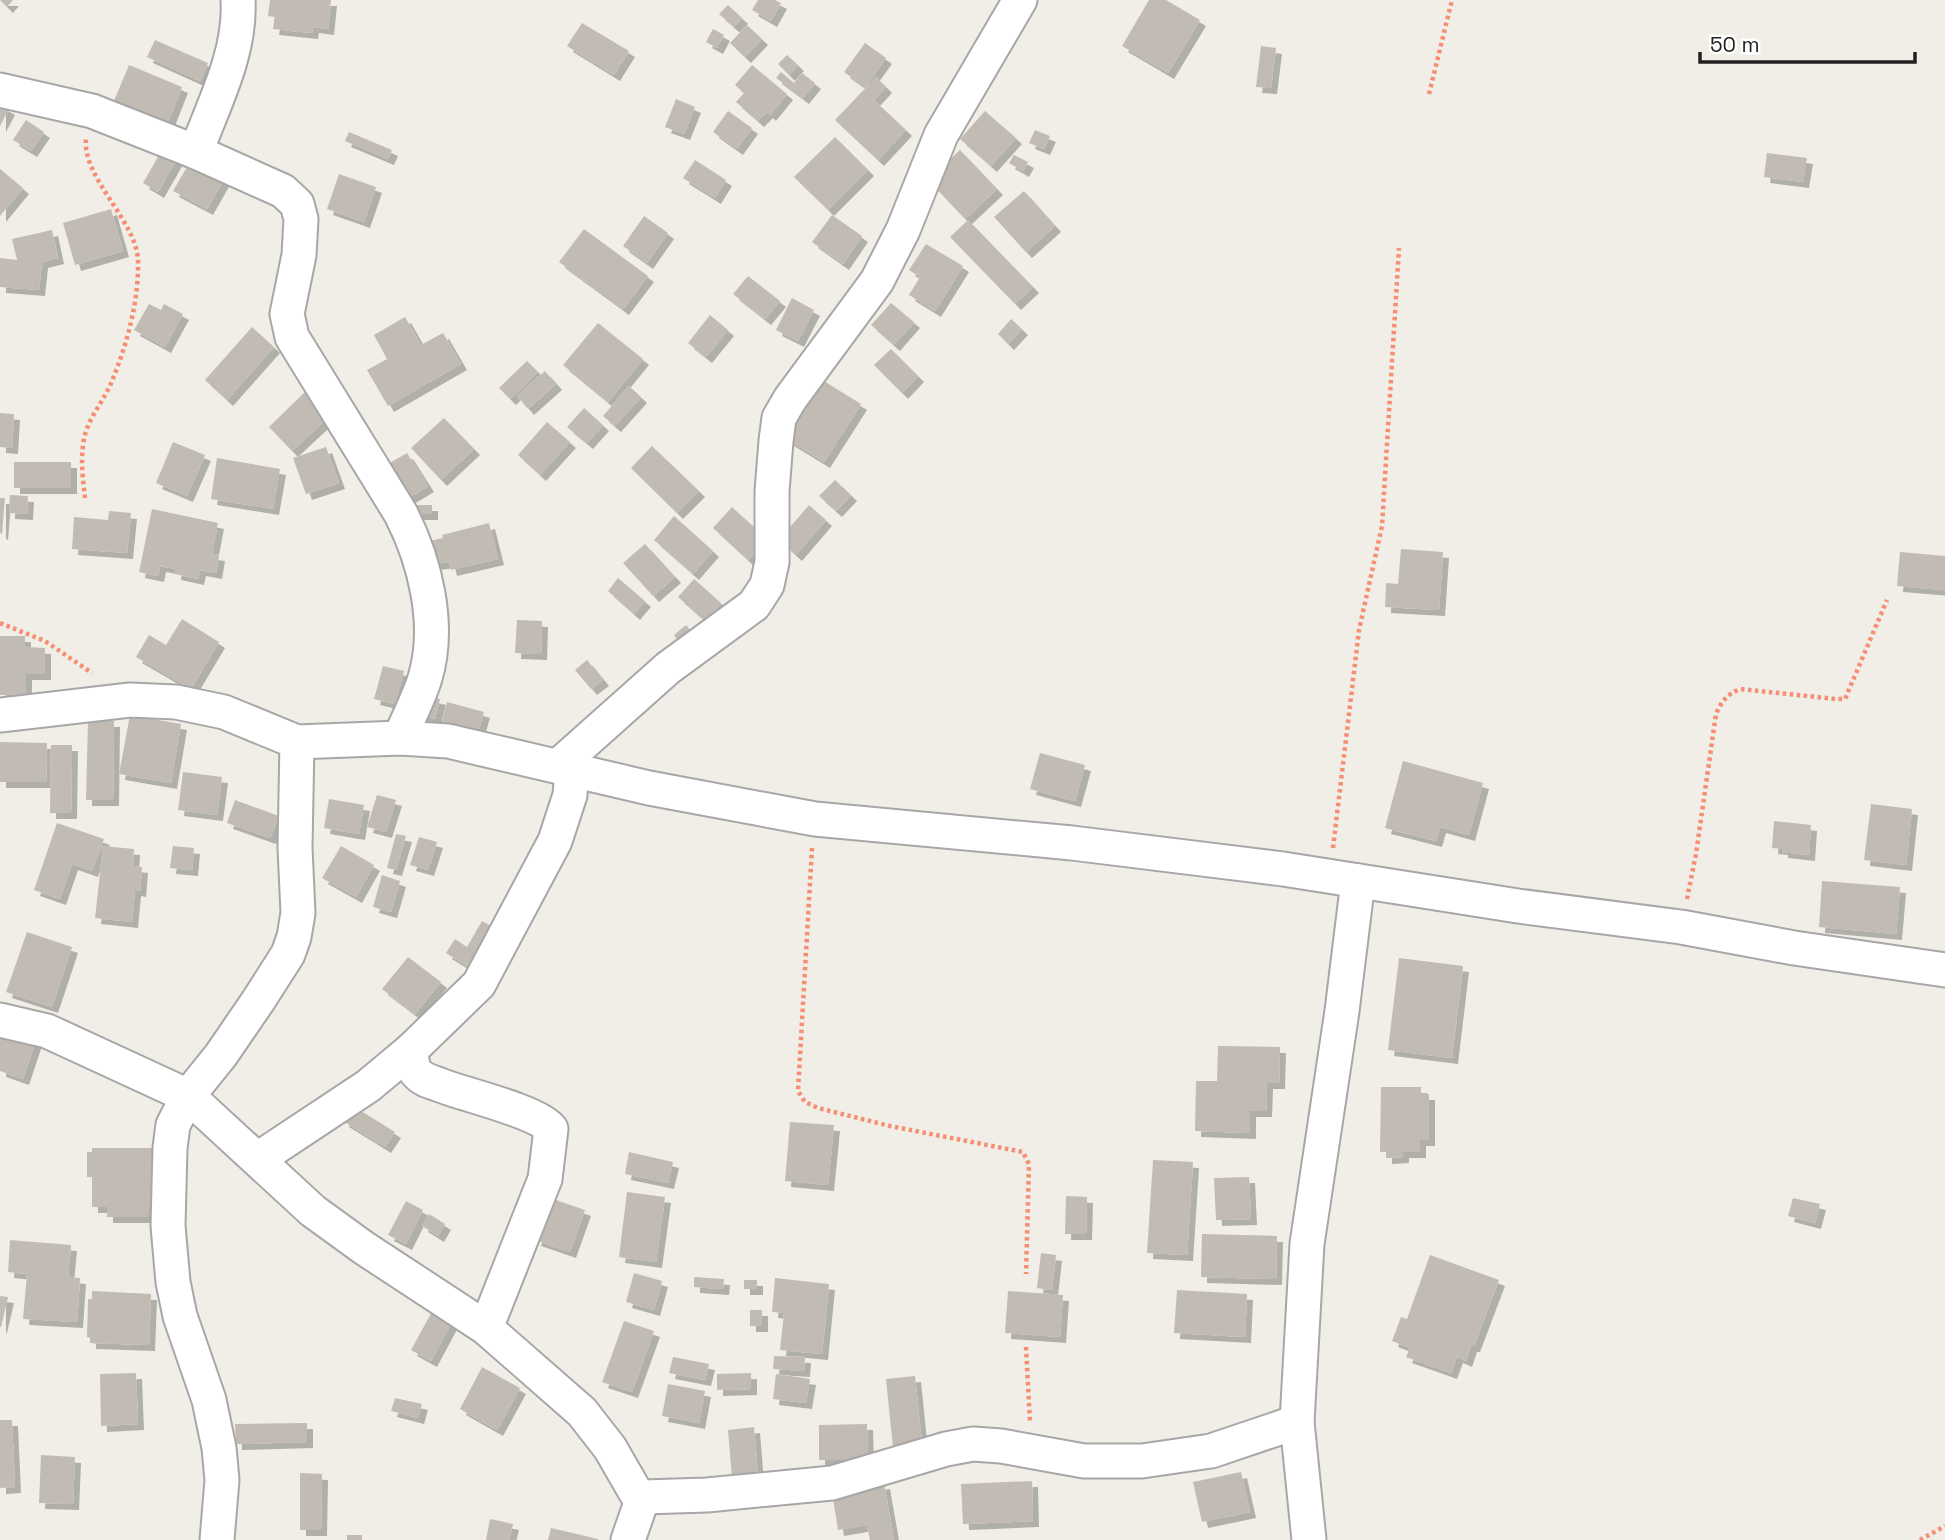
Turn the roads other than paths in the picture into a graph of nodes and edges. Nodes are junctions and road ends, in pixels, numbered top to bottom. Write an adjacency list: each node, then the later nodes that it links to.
1 (238, 0): 4 (street)
2 (1020, 0): 8 (street)
3 (0, 90): 4 (street)
4 (196, 152): 6 (street)
5 (0, 715): 7 (street)
6 (400, 738): 7 (street); 8 (street)
7 (297, 742): 13 (street)
8 (565, 767): 9 (street); 12 (street)
9 (1344, 878): 10 (street); 16 (street)
10 (1945, 970)
11 (0, 1020): 13 (street)
12 (410, 1051): 14 (street); 15 (street)
13 (188, 1096): 14 (street); 18 (street)
14 (258, 1159): 15 (street)
15 (486, 1328): 17 (street)
16 (1297, 1422): 17 (street); 20 (street)
17 (643, 1497): 19 (street)
18 (216, 1540)
19 (628, 1540)
20 (1308, 1540)

